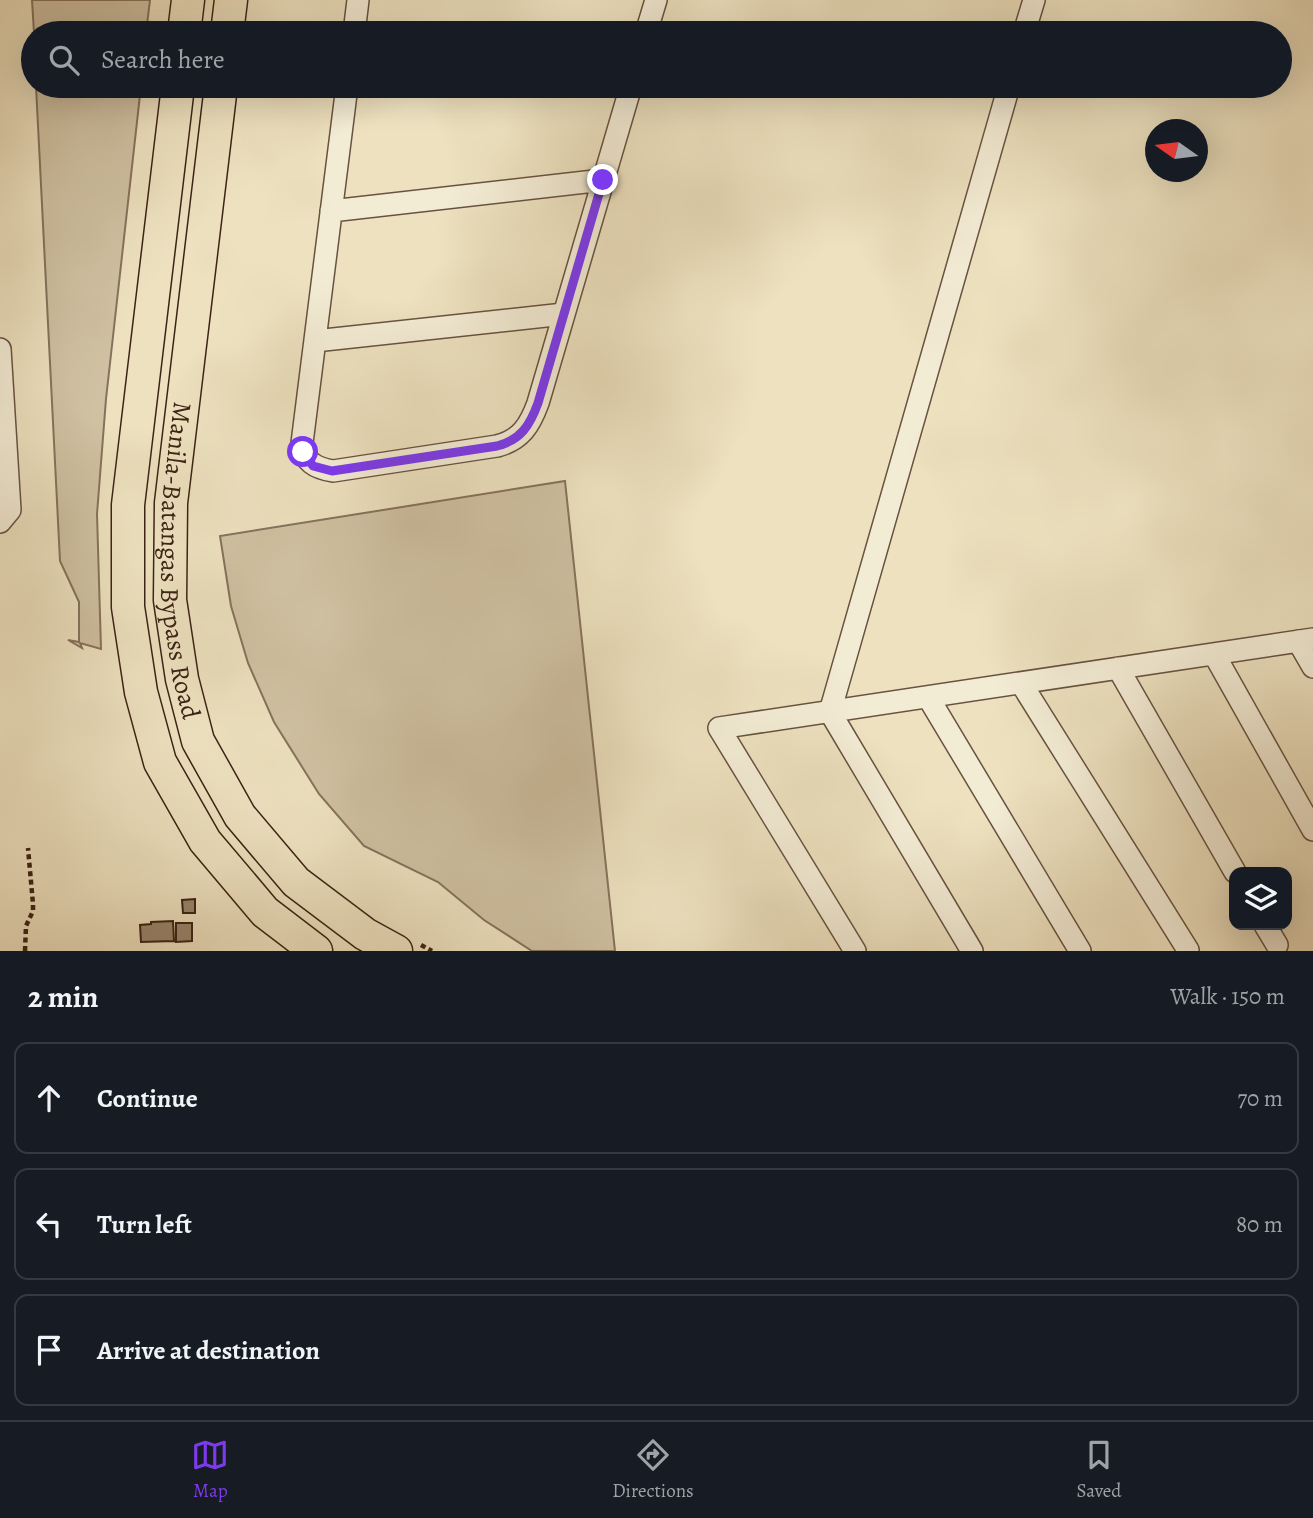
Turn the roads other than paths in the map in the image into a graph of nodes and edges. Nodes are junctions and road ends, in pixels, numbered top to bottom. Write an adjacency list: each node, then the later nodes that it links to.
1 (188, 0): 6 (highway)
2 (231, 0): 7 (highway)
3 (358, 0): 8 (street)
4 (656, 0): 9 (street)
5 (1034, 0): 10 (street)
6 (185, 21)
7 (228, 21)
8 (355, 21)
9 (650, 21)
10 (1028, 21)
11 (177, 98): 35 (highway, Manila-Batangas Bypass Road)
12 (219, 98): 33 (highway, Manila-Batangas Bypass Road)
13 (345, 98): 17 (street)
14 (627, 98): 16 (street)
15 (1006, 98): 28 (street)
16 (603, 180): 17 (street); 18 (street)
17 (331, 211): 19 (street)
18 (564, 314): 19 (street); 19 (street)
19 (315, 341)
20 (0, 349): 21 (street)
21 (0, 522)
22 (1306, 640): 23 (street); 24 (street)
23 (1214, 654): 25 (street); 29 (street)
24 (1313, 667)
25 (1118, 668): 26 (street); 30 (street)
26 (1021, 683): 27 (street); 34 (street)
27 (928, 697): 28 (street); 38 (street)
28 (830, 712): 36 (street); 37 (street)
29 (1313, 830)
30 (1232, 867)
31 (1268, 930): 32 (street)
32 (1277, 944)
33 (403, 945)
34 (1188, 950)
35 (316, 951)
36 (855, 951)
37 (972, 951)
38 (1080, 951)

